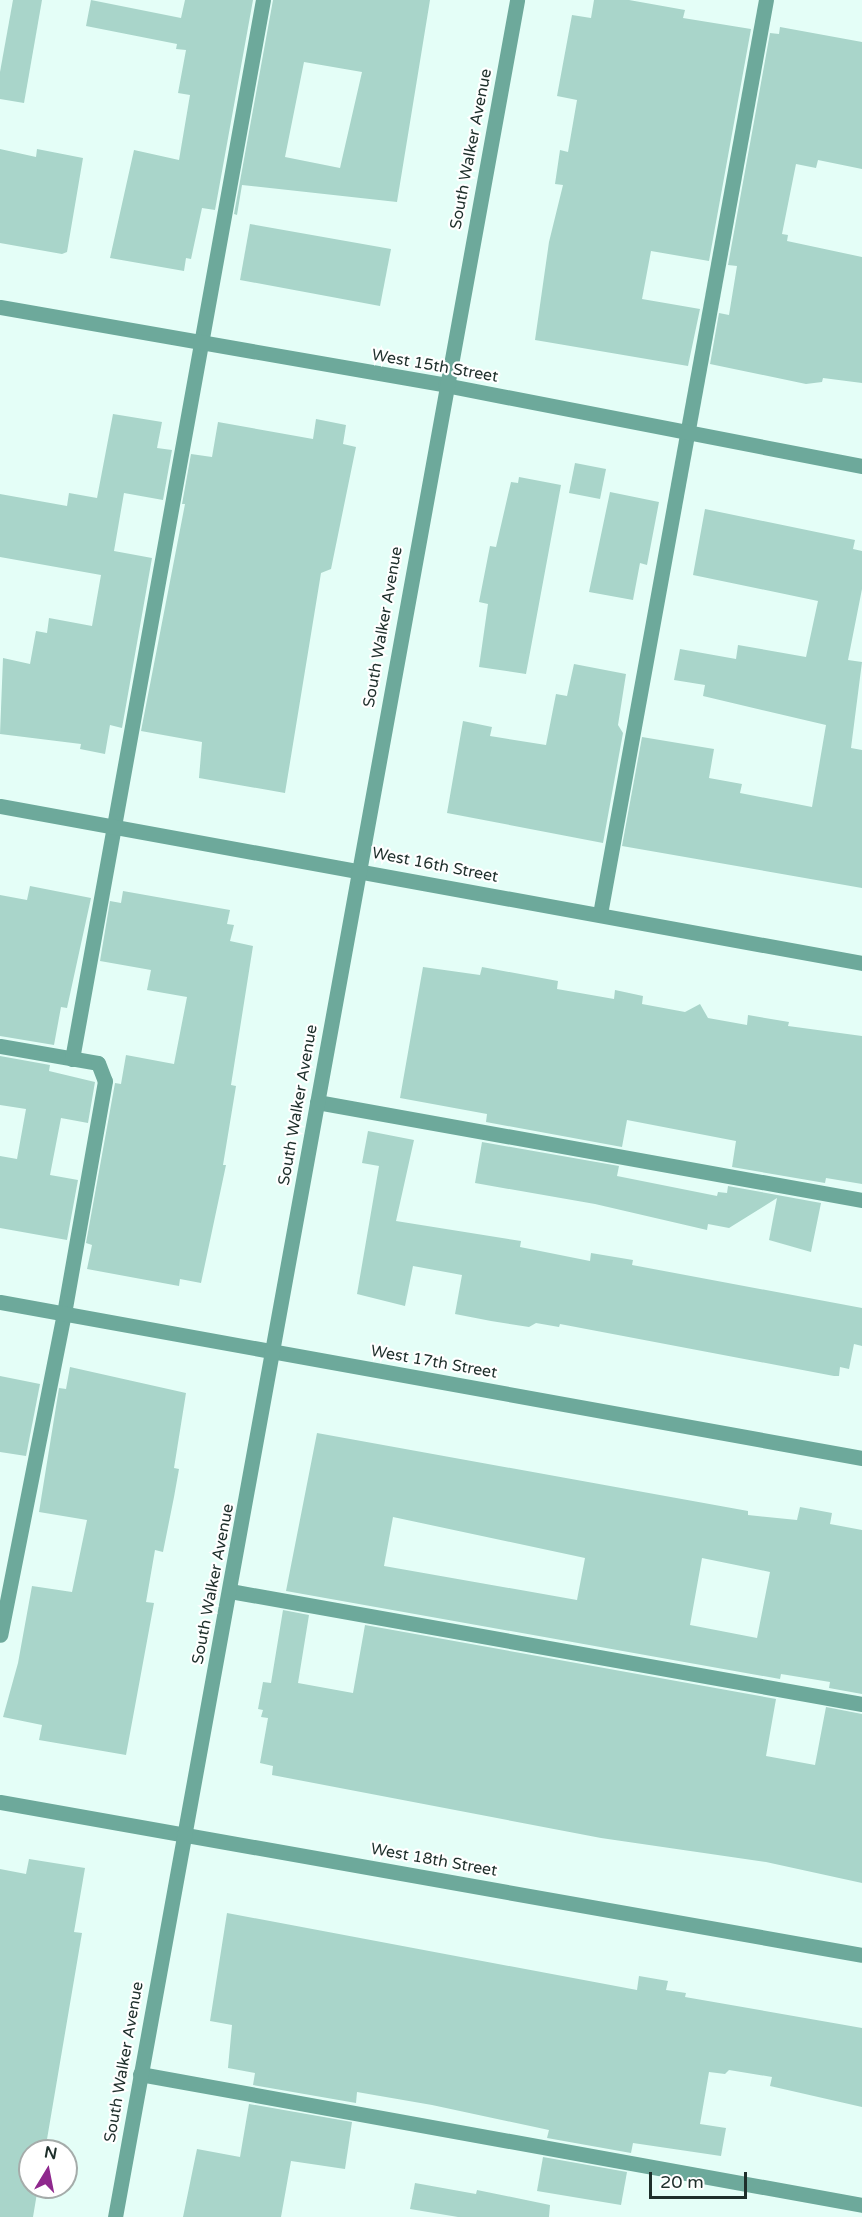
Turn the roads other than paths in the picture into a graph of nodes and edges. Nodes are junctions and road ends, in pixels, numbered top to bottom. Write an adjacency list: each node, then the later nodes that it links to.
1 (263, 0): 5 (street)
2 (517, 0): 6 (street, South Walker Avenue)
3 (766, 0): 7 (street)
4 (0, 307): 5 (street, West 15th Street)
5 (201, 342): 6 (street, West 15th Street); 10 (street)
6 (445, 385): 7 (street, West 15th Street); 11 (street, South Walker Avenue)
7 (688, 432): 8 (street, West 15th Street); 12 (street)
8 (862, 466)
9 (0, 806): 10 (street, West 16th Street)
10 (113, 825): 11 (street, West 16th Street); 15 (street)
11 (358, 869): 12 (street, West 16th Street); 16 (street, South Walker Avenue)
12 (600, 914): 13 (street, West 16th Street)
13 (862, 963)
14 (0, 1046): 15 (street)
15 (72, 1059): 19 (street)
16 (317, 1102): 17 (street); 20 (street, South Walker Avenue)
17 (862, 1200)
18 (0, 1302): 19 (street, West 17th Street)
19 (64, 1313): 20 (street, West 17th Street); 23 (street)
20 (273, 1351): 21 (street, West 17th Street); 24 (street, South Walker Avenue)
21 (862, 1458)
22 (0, 1552): 23 (street)
23 (16, 1555): 25 (street)
24 (230, 1591): 26 (street); 28 (street, South Walker Avenue)
25 (0, 1635)
26 (862, 1704)
27 (0, 1802): 28 (street, West 18th Street)
28 (184, 1834): 29 (street, West 18th Street); 30 (street, South Walker Avenue)
29 (862, 1955)
30 (140, 2073): 31 (street); 32 (street, South Walker Avenue)
31 (862, 2205)
32 (115, 2217)

